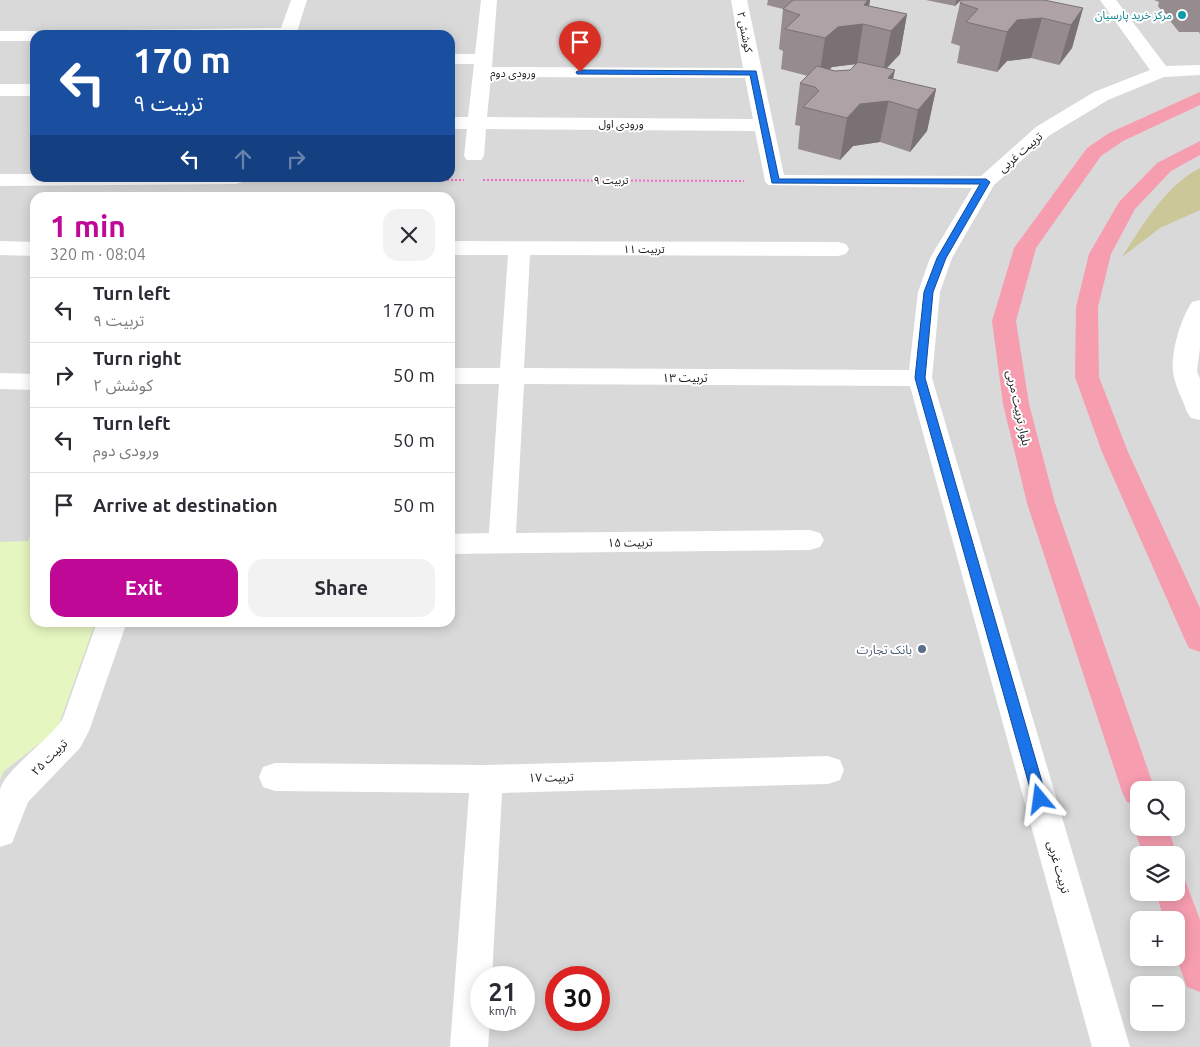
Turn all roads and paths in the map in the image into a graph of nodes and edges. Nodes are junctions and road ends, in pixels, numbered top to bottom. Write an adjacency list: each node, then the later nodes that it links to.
1 (299, 0): 5 (street)
2 (489, 0): 9 (street)
3 (739, 0): 12 (street, کوشش ۲)
4 (1108, 0): 11 (street)
5 (288, 30)
6 (0, 36): 7 (street)
7 (30, 36)
8 (455, 60): 9 (street, ورودی دوم)
9 (484, 66): 12 (street, ورودی دوم); 17 (street)
10 (1200, 70): 11 (street, تربیت غربی)
11 (1160, 72): 27 (street, تربیت غربی)
12 (753, 73): 18 (street, کوشش ۲)
13 (0, 90): 14 (street)
14 (30, 90)
15 (1200, 98): 48 (main road, بلوار تربیت مربی)
16 (455, 123): 17 (street, ورودی اول)
17 (478, 123): 18 (street, ورودی اول); 20 (street)
18 (764, 125): 26 (street, کوشش ۲)
19 (1200, 146): 44 (main road)
20 (474, 156)
21 (0, 180): 22 (street)
22 (30, 180)
23 (455, 180): 24 (path)
24 (466, 180)
25 (476, 180): 26 (path, تربیت ۹)
26 (775, 181): 27 (street)
27 (986, 182): 36 (street, تربیت غربی)
28 (0, 248): 29 (street)
29 (30, 248)
30 (455, 248): 31 (street, تربیت ۱۱)
31 (518, 249): 32 (street, تربیت ۱۱); 35 (street)
32 (838, 249)
33 (1200, 307): 39 (street)
34 (455, 376): 35 (street, تربیت ۱۳)
35 (510, 376): 36 (street, تربیت ۱۳); 42 (street)
36 (920, 378): 53 (street, تربیت غربی)
37 (0, 381): 38 (street)
38 (30, 382)
39 (1200, 412)
40 (810, 540): 42 (street, تربیت ۱۵)
41 (455, 544): 42 (street, تربیت ۱۵)
42 (502, 544)
43 (110, 627): 49 (street, تربیت ۲۵)
44 (1200, 640)
45 (828, 770): 47 (street, تربیت ۱۷)
46 (275, 777): 47 (street, تربیت ۱۷)
47 (486, 779): 52 (street)
48 (1135, 781)
49 (0, 832)
50 (1176, 901): 51 (main road)
51 (1200, 974)
52 (469, 1047)
53 (1111, 1047)

